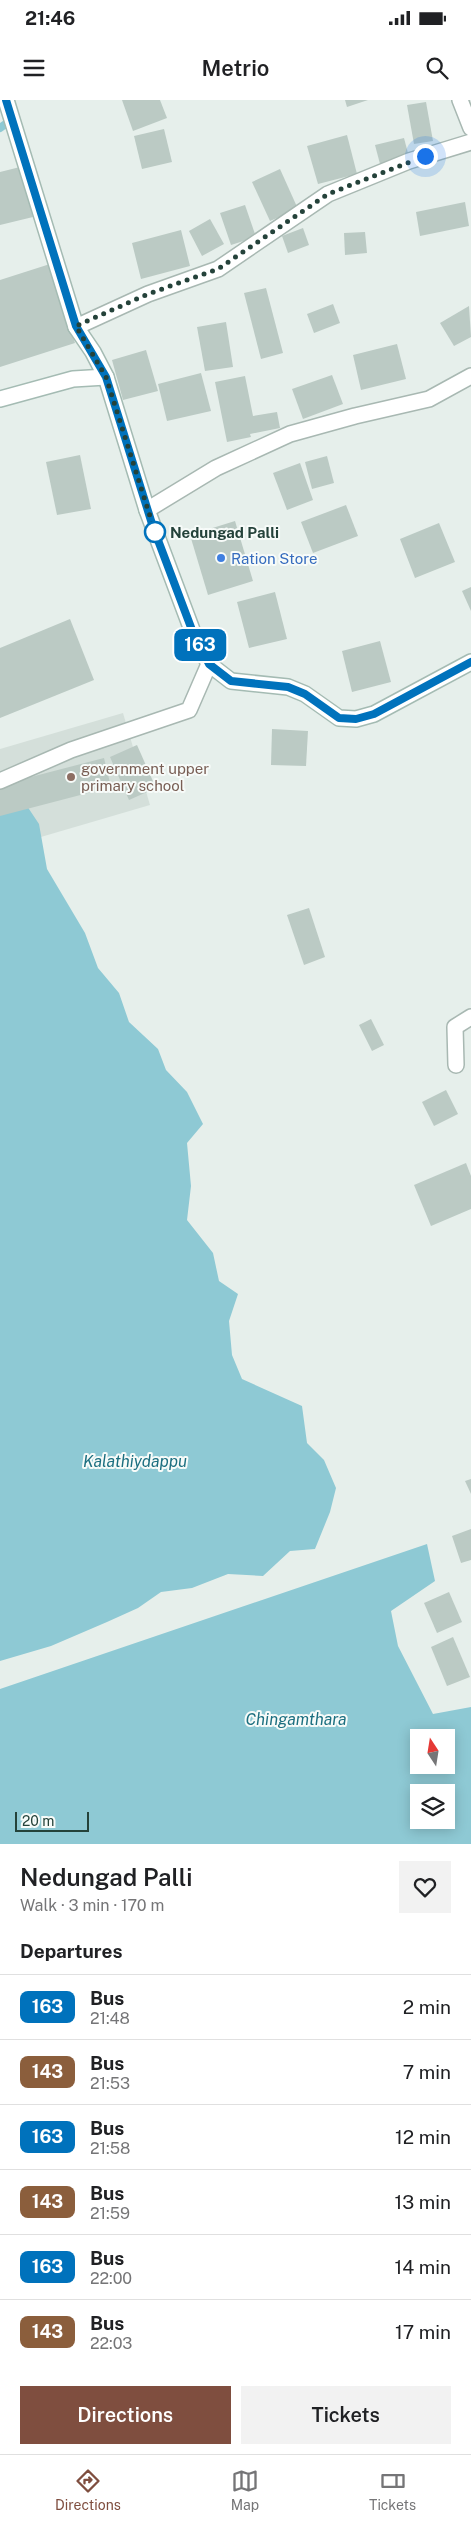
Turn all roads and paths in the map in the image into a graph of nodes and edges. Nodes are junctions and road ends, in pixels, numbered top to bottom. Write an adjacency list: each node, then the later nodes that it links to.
1 (6, 100): 5 (street)
2 (460, 100): 3 (street)
3 (471, 128)
4 (471, 142): 5 (street)
5 (76, 326): 7 (street)
6 (471, 376): 9 (street)
7 (106, 377): 8 (street); 9 (street)
8 (0, 399)
9 (147, 510): 11 (street)
10 (471, 662): 11 (street)
11 (209, 664): 12 (street)
12 (0, 781)
13 (471, 1016): 14 (street)
14 (456, 1065)

